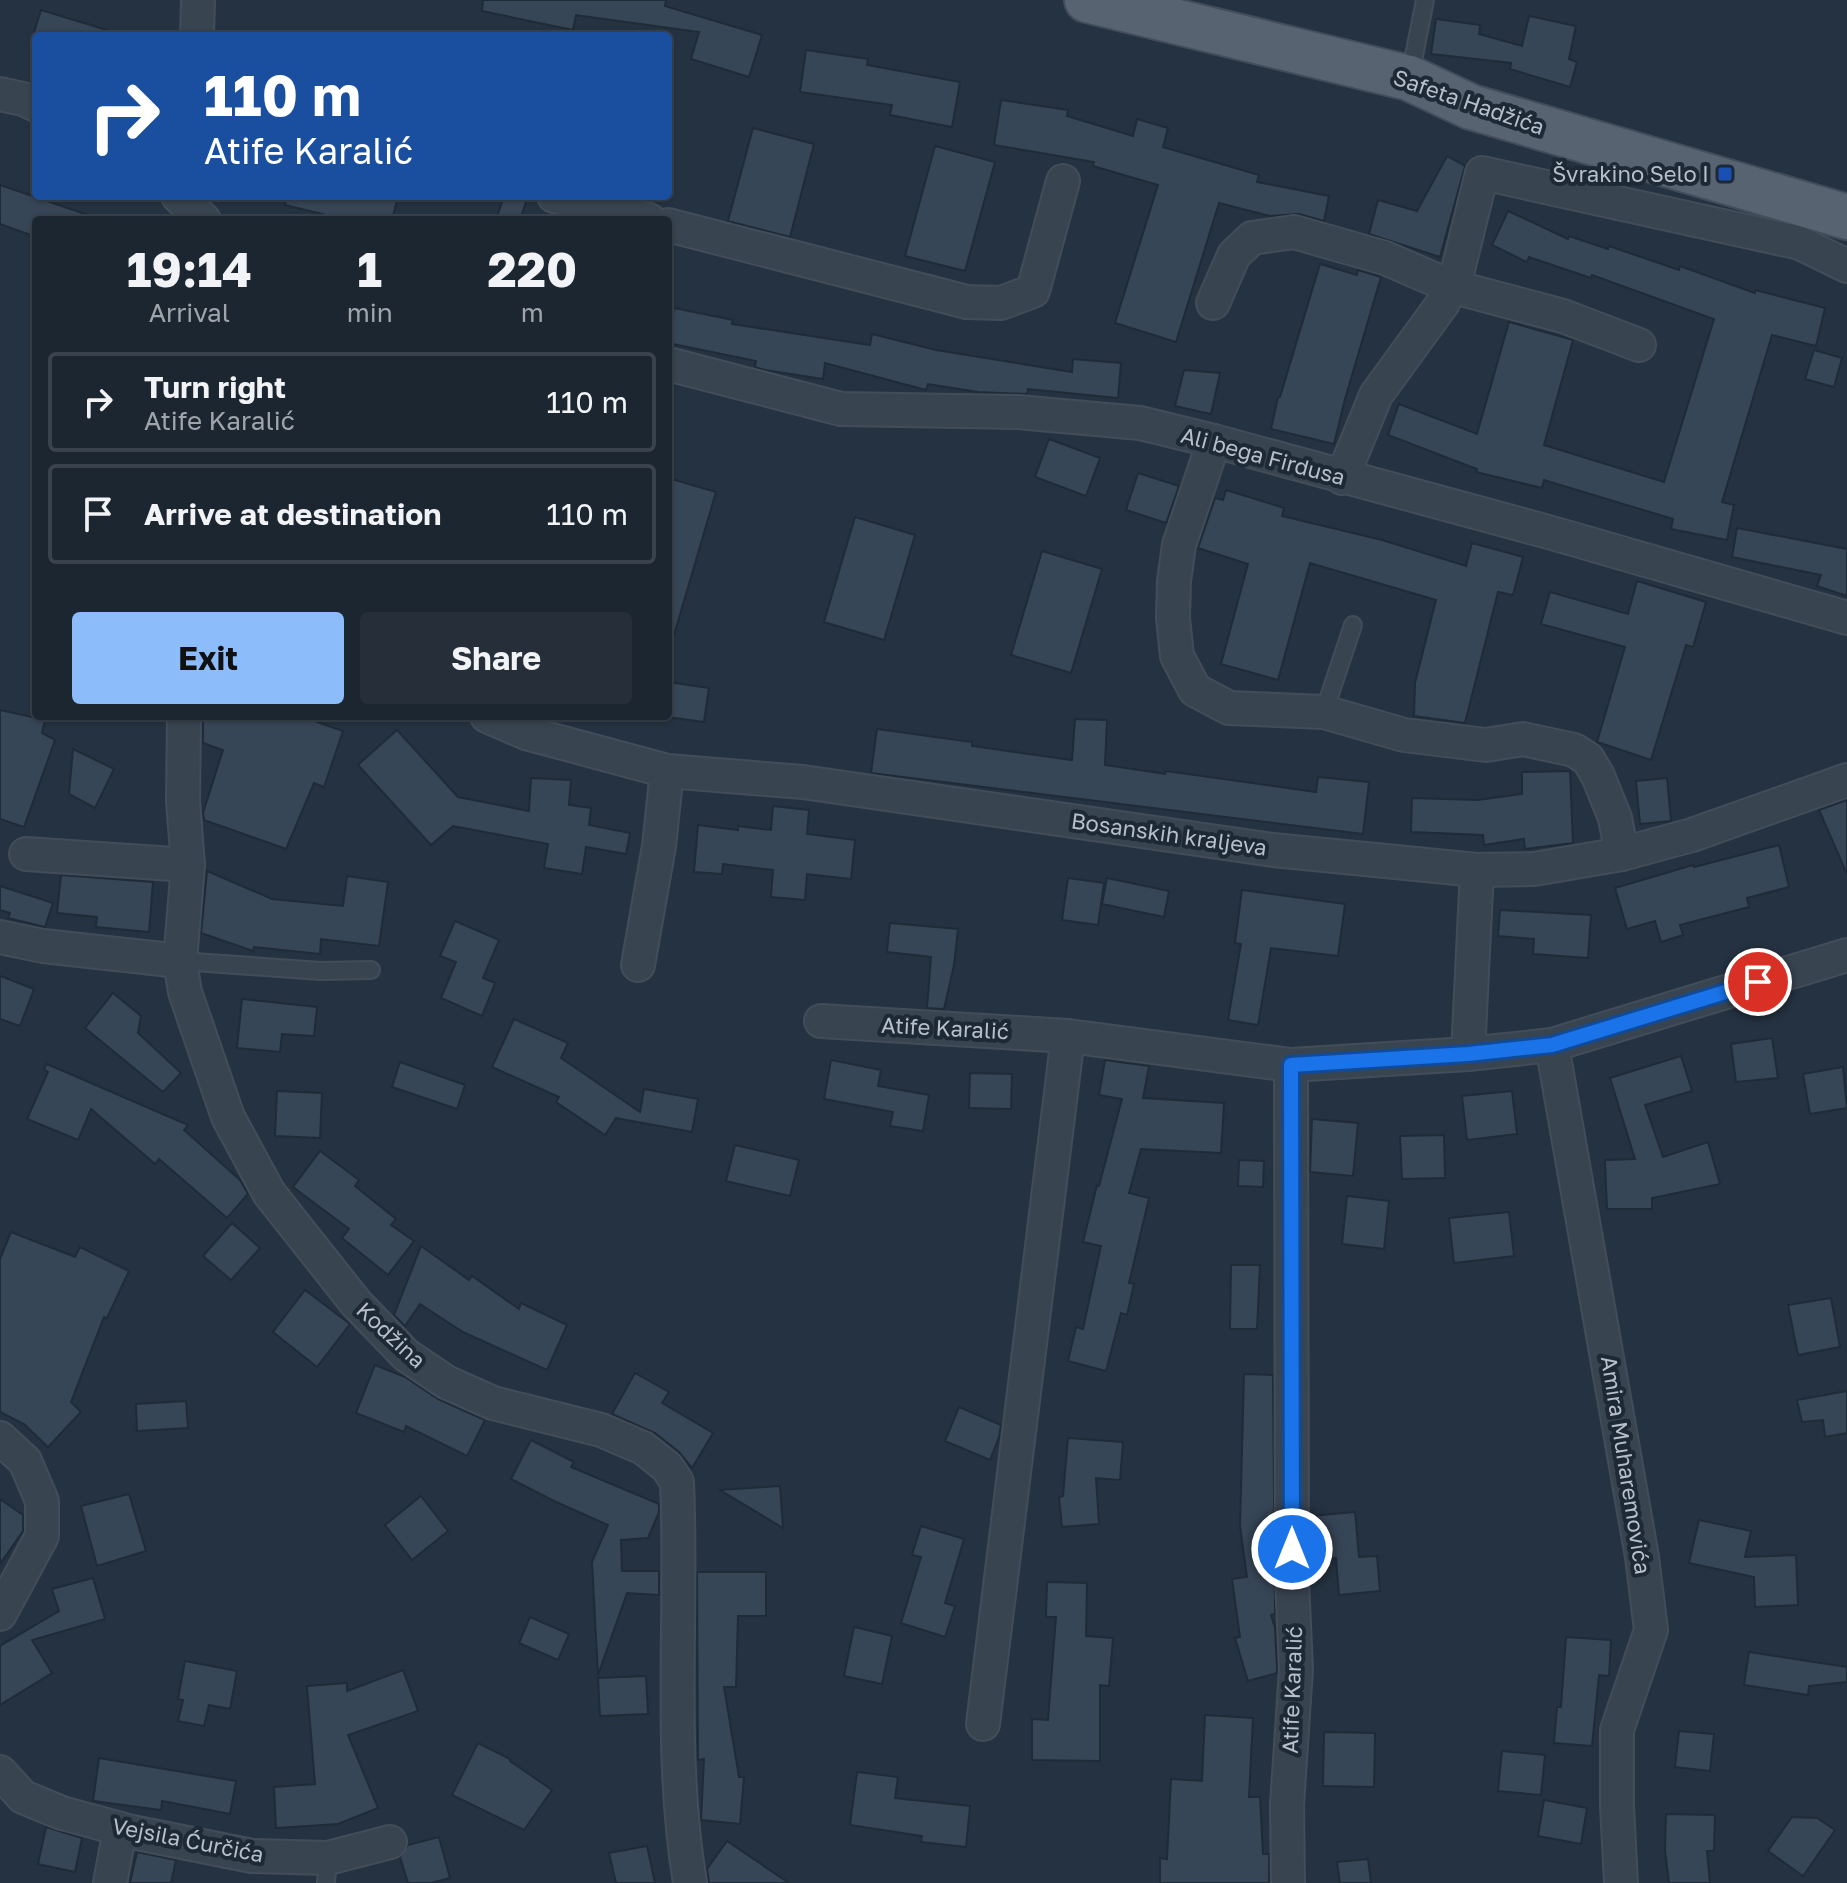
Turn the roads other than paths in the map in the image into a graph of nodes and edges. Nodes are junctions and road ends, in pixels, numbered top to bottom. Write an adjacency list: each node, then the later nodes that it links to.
1 (198, 0): 4 (street)
2 (1087, 0): 5 (main road, Safeta Hadžića)
3 (1425, 0): 5 (lane)
4 (197, 32)
5 (1409, 78): 13 (main road, Safeta Hadžića)
6 (0, 94): 7 (street)
7 (32, 103)
8 (1063, 181): 14 (street)
9 (182, 200): 11 (street)
10 (570, 200): 12 (street)
11 (200, 216)
12 (633, 216)
13 (1847, 217)
14 (672, 226)
15 (1847, 266): 16 (street)
16 (1450, 286): 17 (street); 18 (street); 21 (street)
17 (1213, 303)
18 (1639, 345)
19 (672, 365): 20 (street, Ali bega Firdusa)
20 (1214, 441): 21 (street, Ali bega Firdusa); 24 (street)
21 (1342, 478): 22 (street, Ali bega Firdusa)
22 (1847, 618)
23 (1353, 625): 24 (lane)
24 (1324, 712): 30 (street)
25 (184, 720): 31 (street, Kodžina)
26 (496, 720): 27 (street, Bosanskih kraljeva)
27 (667, 771): 32 (street, Bosanskih kraljeva); 36 (street)
28 (1847, 780): 30 (street, Bosanskih kraljeva)
29 (26, 854): 31 (street)
30 (1622, 854): 32 (street, Bosanskih kraljeva)
31 (188, 865): 35 (street, Kodžina)
32 (1477, 870): 41 (street)
33 (0, 937): 35 (street)
34 (1847, 955): 40 (street, Atife Karalić)
35 (180, 961): 37 (lane); 51 (street, Kodžina)
36 (638, 965)
37 (371, 970)
38 (821, 1021): 39 (street, Atife Karalić)
39 (1068, 1036): 42 (street, Atife Karalić); 45 (street)
40 (1552, 1045): 41 (street, Atife Karalić); 53 (street, Amira Muharemovića)
41 (1468, 1054): 42 (street, Atife Karalić)
42 (1291, 1065): 52 (street, Atife Karalić)
43 (0, 1438): 44 (street)
44 (0, 1614)
45 (983, 1724)
46 (0, 1772): 47 (street, Vejsila Ćurčića)
47 (120, 1829): 49 (street, Vejsila Ćurčića); 50 (street)
48 (390, 1842): 49 (street, Vejsila Ćurčića)
49 (327, 1870)
50 (110, 1883)
51 (690, 1883)
52 (1288, 1883)
53 (1621, 1883)

